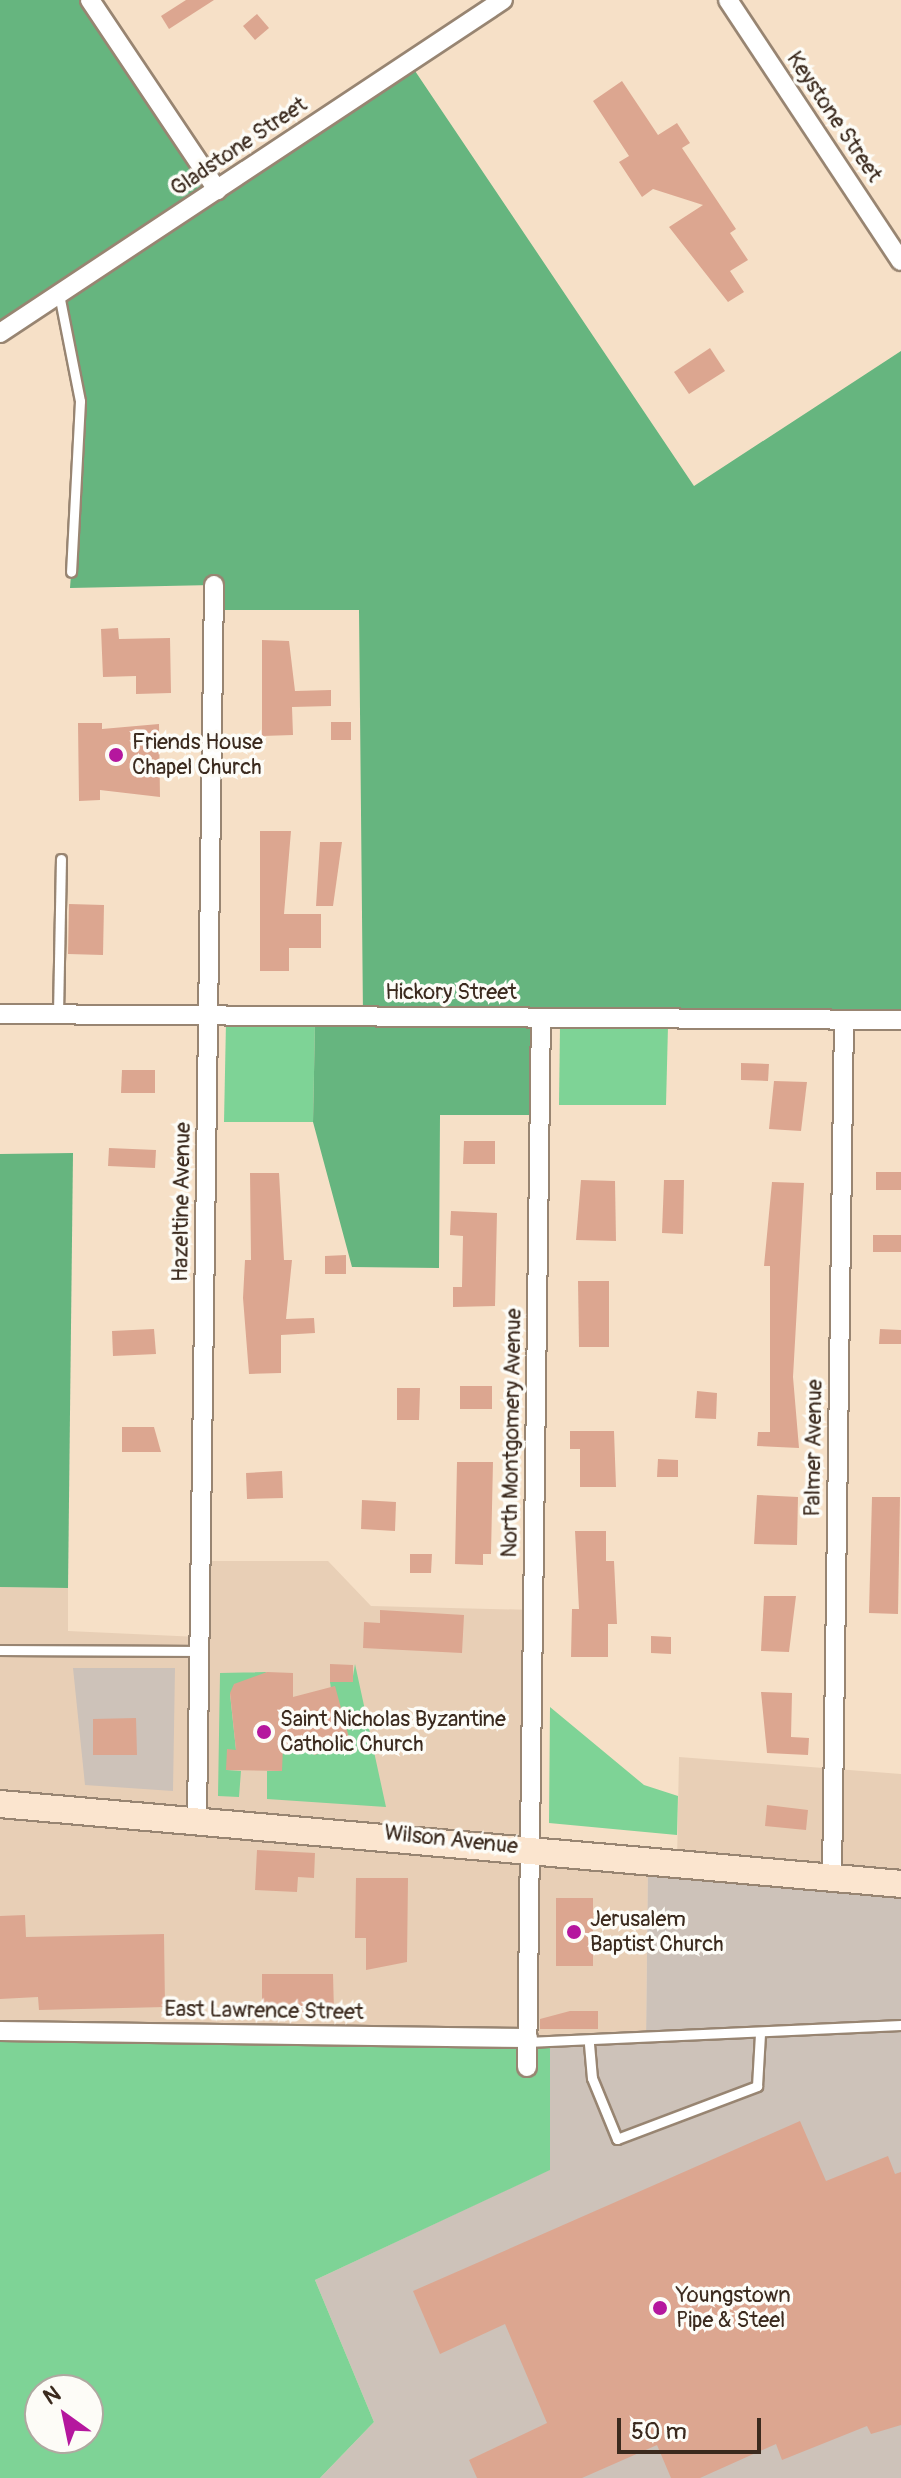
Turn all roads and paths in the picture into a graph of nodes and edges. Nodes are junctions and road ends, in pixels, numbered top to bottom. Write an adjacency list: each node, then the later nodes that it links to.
1 (90, 0): 4 (street)
2 (503, 0): 4 (street, Gladstone Street)
3 (728, 0): 5 (street, Keystone Street)
4 (217, 190): 6 (street, Gladstone Street)
5 (899, 252)
6 (59, 294): 7 (street, Gladstone Street); 8 (lane)
7 (0, 333)
8 (71, 572)
9 (214, 585): 13 (street, Hazeltine Avenue)
10 (61, 859): 12 (lane)
11 (0, 1014): 12 (street, Hickory Street)
12 (58, 1014): 13 (street, Hickory Street)
13 (209, 1015): 14 (street, Hickory Street); 18 (street, Hazeltine Avenue)
14 (541, 1018): 15 (street, Hickory Street); 21 (street, North Montgomery Avenue)
15 (844, 1020): 16 (street, Hickory Street); 22 (street, Palmer Avenue)
16 (901, 1020)
17 (0, 1650): 18 (lane)
18 (200, 1651): 20 (street, Hazeltine Avenue)
19 (0, 1804): 20 (main road, Wilson Avenue)
20 (197, 1819): 21 (main road, Wilson Avenue)
21 (531, 1848): 22 (main road, Wilson Avenue); 27 (street, North Montgomery Avenue)
22 (832, 1877): 23 (main road, Wilson Avenue)
23 (901, 1884)
24 (901, 2025): 26 (lane)
25 (0, 2031): 27 (street, East Lawrence Street)
26 (760, 2034): 28 (lane); 28 (lane)
27 (528, 2040): 28 (lane); 29 (street, North Montgomery Avenue)
28 (589, 2044)
29 (527, 2067)

